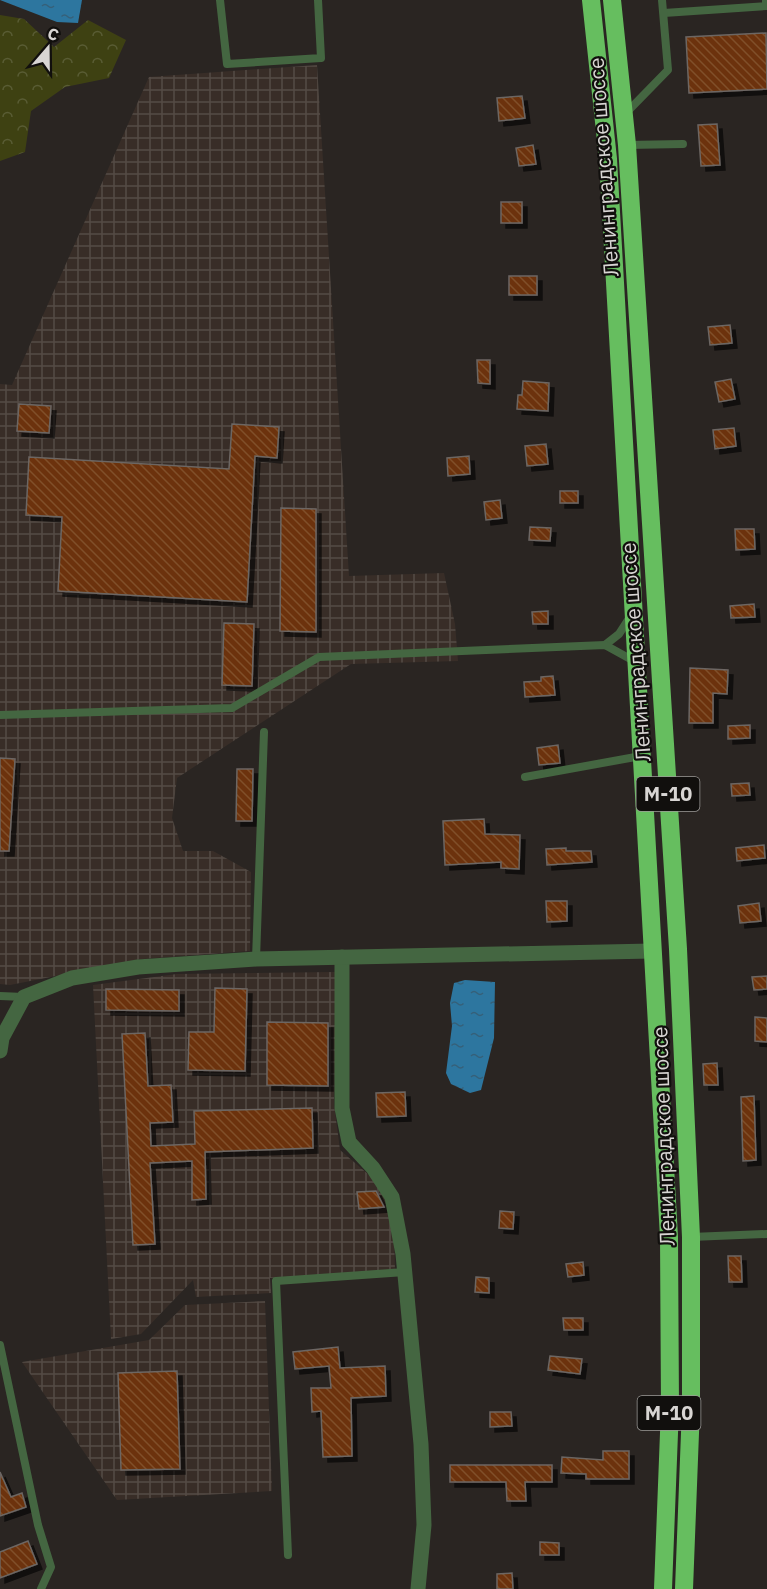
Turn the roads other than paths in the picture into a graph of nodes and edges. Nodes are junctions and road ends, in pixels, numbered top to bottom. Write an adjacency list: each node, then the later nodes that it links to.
1 (220, 0): 2 (lane)
2 (318, 0)
3 (591, 0): 11 (highway, Ленинградское шоссе / М-10)
4 (662, 0): 7 (lane)
5 (766, 0): 7 (lane)
6 (613, 2): 8 (highway, Ленинградское шоссе / М-10)
7 (664, 13): 8 (lane)
8 (625, 114): 10 (highway, Ленинградское шоссе / М-10)
9 (683, 144): 10 (lane)
10 (627, 145): 25 (highway, Ленинградское шоссе / М-10)
11 (634, 610): 12 (lane); 13 (highway, Ленинградское шоссе / М-10)
12 (605, 645): 13 (lane); 14 (lane)
13 (637, 664): 16 (highway, Ленинградское шоссе / М-10)
14 (0, 715)
15 (264, 732): 20 (lane)
16 (642, 756): 17 (lane); 18 (highway, Ленинградское шоссе / М-10)
17 (525, 777)
18 (652, 951): 19 (street); 31 (highway, Ленинградское шоссе / М-10)
19 (342, 957): 20 (street); 26 (street)
20 (256, 959): 22 (street)
21 (0, 996): 22 (lane)
22 (24, 997): 23 (street)
23 (0, 1052)
24 (767, 1234): 25 (lane)
25 (691, 1237): 32 (highway, Ленинградское шоссе / М-10)
26 (405, 1272): 28 (lane); 30 (street)
27 (0, 1345): 29 (lane)
28 (288, 1554)
29 (41, 1589)
30 (418, 1589)
31 (663, 1589)
32 (684, 1589)

